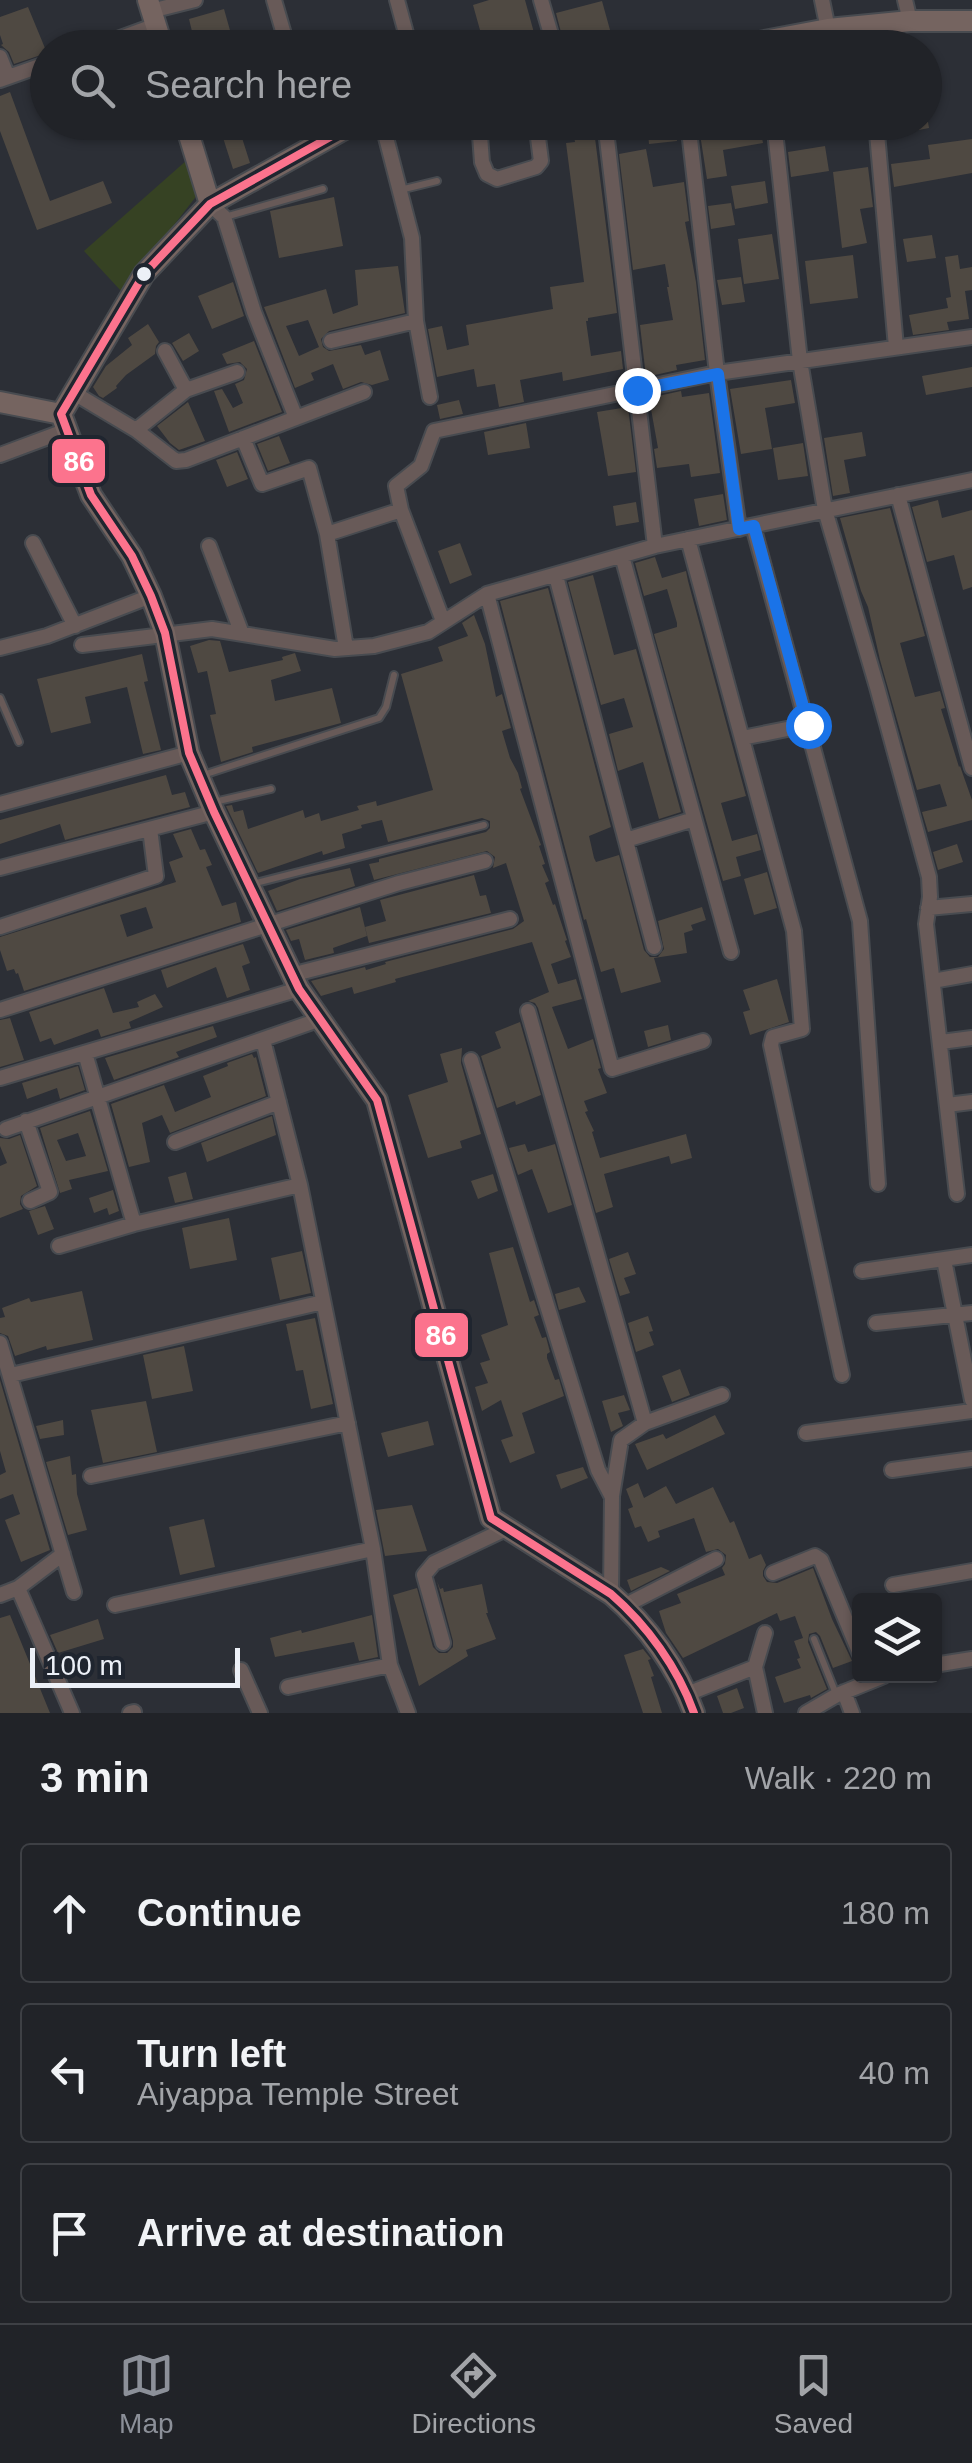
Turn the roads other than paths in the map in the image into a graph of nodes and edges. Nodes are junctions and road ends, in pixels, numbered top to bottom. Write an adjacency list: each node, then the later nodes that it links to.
1 (195, 0): 7 (street)
2 (274, 0): 12 (street)
3 (397, 0): 13 (street)
4 (541, 0): 14 (street)
5 (822, 0): 10 (street)
6 (908, 10): 8 (main road); 9 (main road)
7 (152, 12): 11 (street)
8 (972, 21)
9 (867, 25): 10 (main road); 16 (street)
10 (828, 28): 15 (main road)
11 (122, 30)
12 (283, 30)
13 (405, 30)
14 (550, 30)
15 (820, 30)
16 (867, 30)
17 (0, 57): 19 (street)
18 (30, 70): 19 (street)
19 (4, 79)
20 (192, 140): 34 (main road)
21 (314, 140): 30 (street)
22 (326, 140): 30 (main road)
23 (387, 140): 33 (street)
24 (480, 140): 25 (street)
25 (539, 140)
26 (607, 140): 44 (street)
27 (690, 140): 42 (street)
28 (776, 140): 40 (street)
29 (878, 140): 38 (street)
30 (316, 146): 34 (main road)
31 (438, 181): 33 (lane)
32 (322, 188): 34 (lane)
33 (400, 190): 35 (street)
34 (217, 211): 46 (main road); 49 (street)
35 (416, 322): 37 (street); 47 (street)
36 (972, 337): 38 (street)
37 (330, 341)
38 (896, 347): 40 (street)
39 (165, 351): 43 (street)
40 (800, 361): 42 (street); 57 (street)
41 (236, 372): 43 (street)
42 (718, 374): 44 (street); 58 (street)
43 (186, 390): 51 (street)
44 (637, 390): 56 (street); 63 (street)
45 (364, 392): 49 (street)
46 (74, 393): 50 (main road); 51 (street)
47 (430, 396)
48 (0, 402): 50 (main road)
49 (296, 418): 52 (street)
50 (64, 422): 53 (street); 67 (main road)
51 (136, 430): 52 (street)
52 (243, 438): 59 (street)
53 (0, 455)
54 (972, 480): 55 (street)
55 (898, 495): 57 (street); 81 (street)
56 (401, 510): 59 (street); 68 (street)
57 (825, 510): 58 (street); 94 (street)
58 (746, 527): 60 (street); 77 (street)
59 (327, 534): 74 (street)
60 (688, 540): 63 (street); 78 (street)
61 (32, 543): 69 (street)
62 (209, 546): 71 (street)
63 (655, 546): 64 (street)
64 (622, 556): 65 (street); 86 (street)
65 (556, 576): 66 (street); 89 (street)
66 (487, 594): 68 (street); 108 (street)
67 (151, 596): 69 (street); 70 (main road)
68 (443, 621): 74 (street)
69 (74, 626): 73 (street)
70 (165, 633): 71 (street); 72 (street); 80 (main road)
71 (242, 634): 74 (street)
72 (82, 645)
73 (0, 648)
74 (346, 648)
75 (394, 675): 82 (lane)
76 (0, 698): 79 (lane)
77 (808, 725): 78 (street); 120 (street)
78 (742, 738): 134 (street)
79 (19, 742)
80 (189, 753): 82 (main road); 84 (street)
81 (972, 768)
82 (200, 776): 85 (main road)
83 (271, 789): 85 (lane)
84 (0, 804)
85 (212, 808): 88 (street); 92 (main road)
86 (694, 819): 89 (street); 99 (street)
87 (484, 825): 92 (lane)
88 (150, 829): 91 (street); 97 (street)
89 (626, 840): 98 (street)
90 (485, 861): 96 (street)
91 (0, 868)
92 (248, 885): 96 (main road)
93 (972, 904): 94 (street)
94 (928, 908): 101 (street)
95 (510, 919): 102 (street)
96 (266, 924): 102 (main road); 103 (street)
97 (0, 927)
98 (654, 946)
99 (731, 952)
100 (972, 974): 101 (street)
101 (933, 981): 109 (street)
102 (295, 982): 105 (main road); 110 (street)
103 (0, 1010)
104 (528, 1011): 139 (street)
105 (321, 1019): 107 (street); 146 (main road)
106 (972, 1038): 109 (street)
107 (263, 1040): 113 (street); 114 (street)
108 (704, 1041)
109 (940, 1042): 116 (street)
110 (85, 1054): 112 (street); 113 (street)
111 (471, 1060): 145 (street)
112 (0, 1078)
113 (98, 1097): 117 (street); 124 (street)
114 (279, 1102): 119 (street); 121 (street)
115 (972, 1102): 116 (street)
116 (947, 1104): 122 (street)
117 (26, 1121): 118 (street); 123 (street)
118 (6, 1129)
119 (175, 1142)
120 (878, 1184)
121 (300, 1185): 124 (street); 129 (street)
122 (957, 1194)
123 (30, 1201)
124 (134, 1224): 125 (street)
125 (59, 1246)
126 (972, 1255): 127 (street)
127 (944, 1260): 128 (street); 131 (street)
128 (862, 1270)
129 (323, 1302): 135 (street); 140 (street)
130 (972, 1313): 131 (street)
131 (955, 1315): 132 (street); 137 (street)
132 (876, 1323)
133 (0, 1343): 135 (street)
134 (842, 1375)
135 (10, 1376): 148 (street)
136 (722, 1395): 139 (street)
137 (972, 1400)
138 (972, 1411): 141 (street)
139 (645, 1422): 145 (street)
140 (348, 1423): 144 (street); 147 (street)
141 (806, 1433)
142 (972, 1458): 143 (street)
143 (892, 1470)
144 (91, 1476)
145 (612, 1496): 156 (street)
146 (508, 1528): 156 (main road); 161 (street)
147 (373, 1549): 157 (street); 164 (street)
148 (63, 1554): 153 (street); 154 (street)
149 (716, 1559): 156 (street)
150 (972, 1570): 152 (street)
151 (773, 1573): 159 (street)
152 (893, 1585)
153 (18, 1588): 155 (street); 171 (street)
154 (74, 1592)
155 (0, 1596)
156 (618, 1600): 170 (main road)
157 (115, 1606)
158 (765, 1633): 165 (street)
159 (852, 1635)
160 (814, 1639): 169 (lane)
161 (442, 1644)
162 (972, 1658): 163 (street)
163 (942, 1664)
164 (390, 1665): 168 (street); 173 (street)
165 (755, 1667): 170 (street); 174 (street)
166 (241, 1670): 172 (street)
167 (862, 1683): 169 (street)
168 (288, 1687)
169 (840, 1694): 175 (street); 176 (street)
170 (690, 1703)
171 (72, 1713)
172 (260, 1713)
173 (408, 1713)
174 (765, 1713)
175 (806, 1713)
176 (852, 1713)

